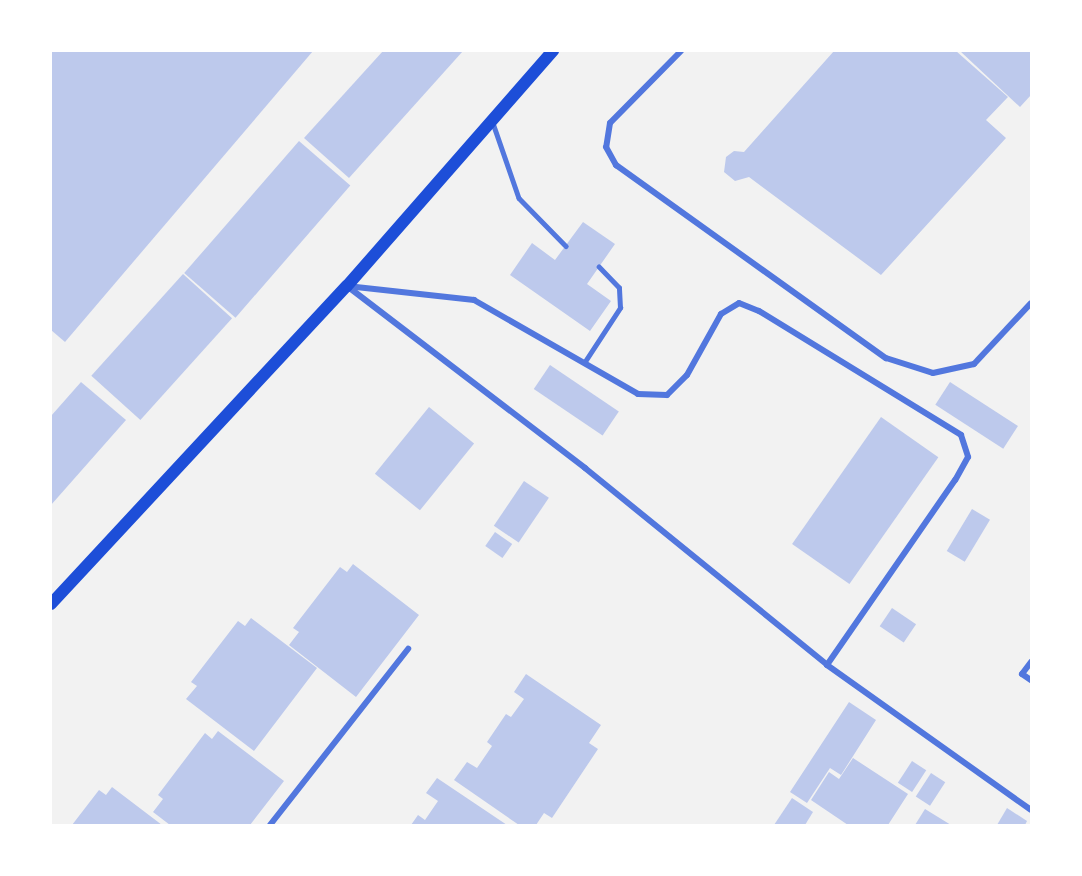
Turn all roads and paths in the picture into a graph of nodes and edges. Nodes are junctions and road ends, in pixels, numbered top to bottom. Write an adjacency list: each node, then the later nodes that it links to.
1 (553, 51): 3 (main road)
2 (681, 51): 7 (street)
3 (492, 120): 4 (lane); 6 (main road)
4 (566, 246)
5 (599, 267): 8 (lane)
6 (347, 286): 8 (street); 9 (main road); 12 (street)
7 (1031, 303)
8 (584, 363): 12 (street)
9 (51, 604)
10 (408, 649): 15 (street)
11 (1031, 662): 13 (street)
12 (827, 665): 14 (street)
13 (1031, 680)
14 (1031, 810)
15 (270, 825)

